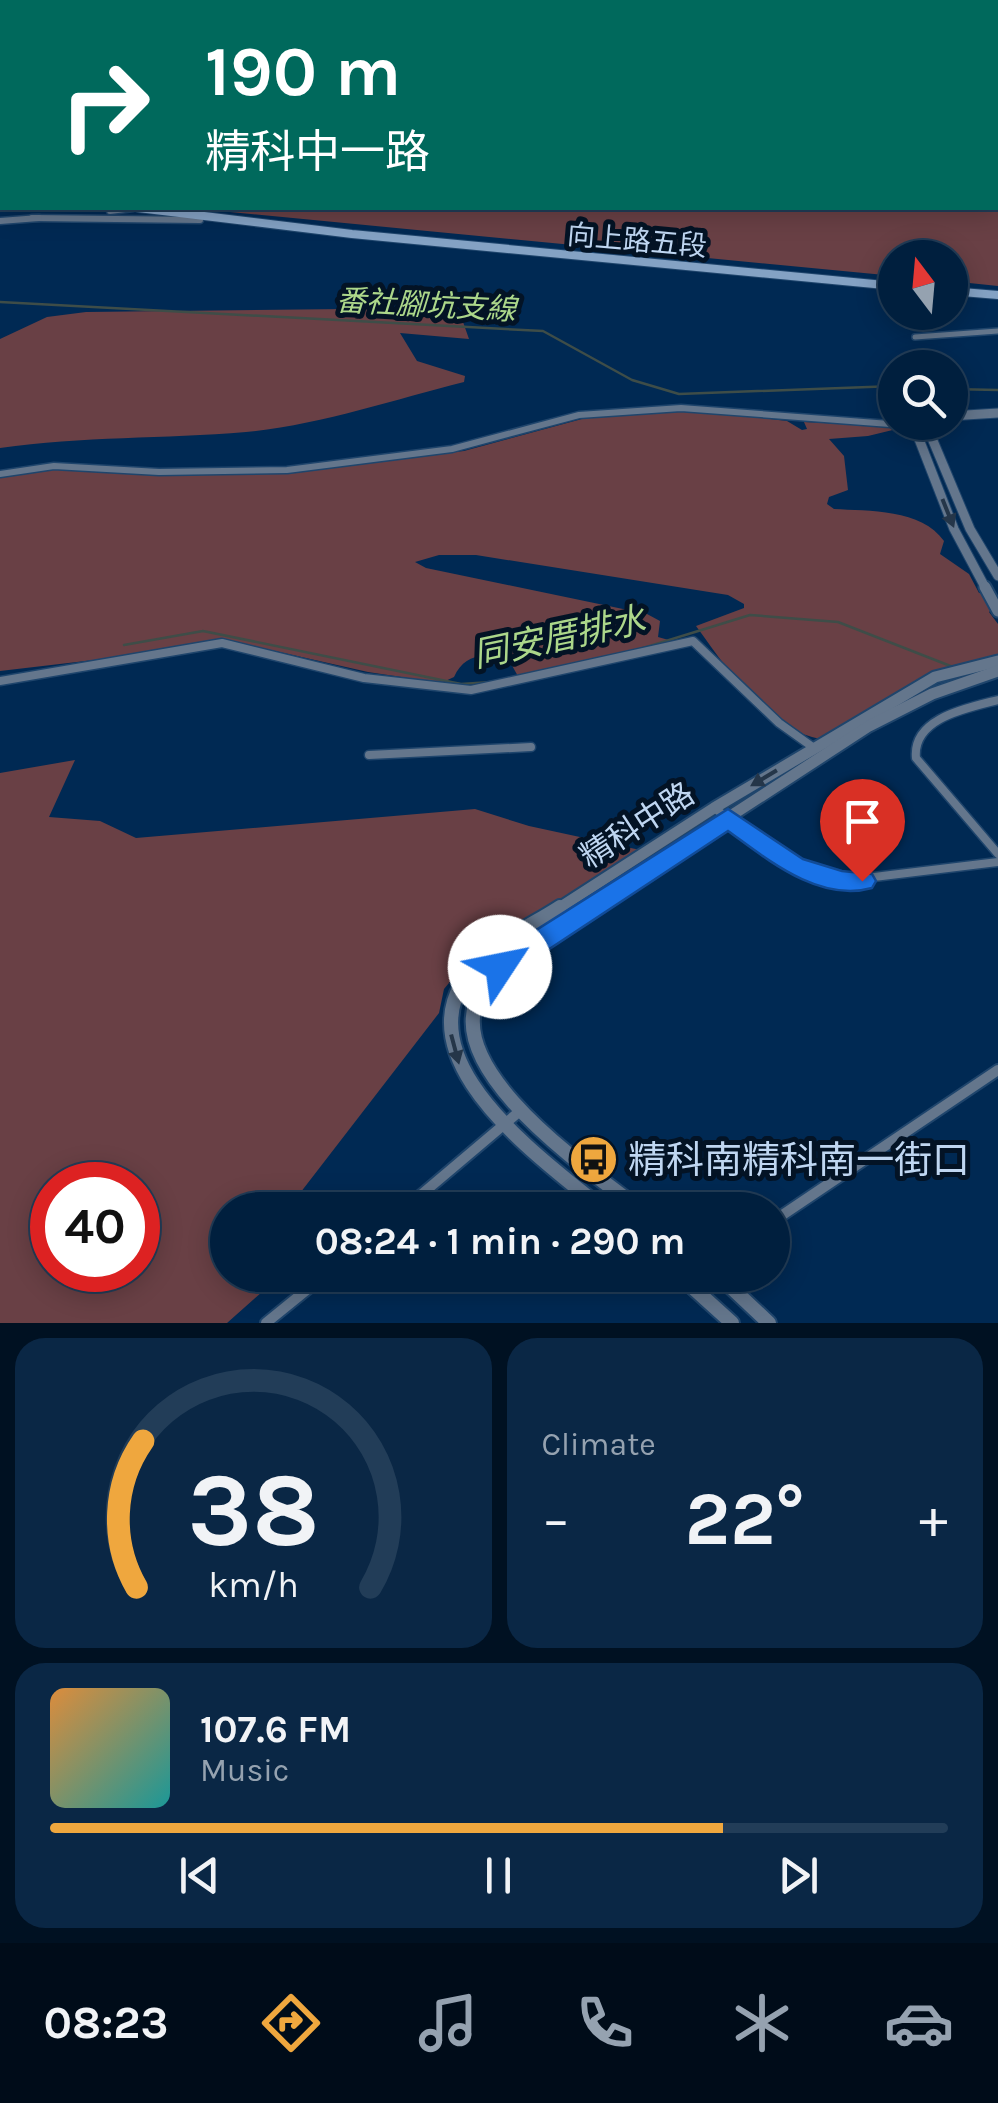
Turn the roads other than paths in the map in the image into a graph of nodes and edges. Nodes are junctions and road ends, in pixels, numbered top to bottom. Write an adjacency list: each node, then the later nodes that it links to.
1 (81, 210): 5 (street)
2 (116, 210): 5 (street)
3 (152, 210): 10 (main road, 向上路五段)
4 (179, 210): 9 (main road, 向上路五段)
5 (67, 215): 6 (street)
6 (32, 218): 7 (street); 8 (street)
7 (200, 220)
8 (0, 222)
9 (878, 282)
10 (878, 283)
11 (968, 290): 12 (main road)
12 (998, 293)
13 (998, 331): 14 (street)
14 (915, 336)
15 (998, 410): 16 (street)
16 (968, 411)
17 (878, 422): 20 (street)
18 (923, 440): 22 (street, one-way to 22)
19 (933, 440): 21 (street)
20 (0, 474)
21 (998, 576)
22 (998, 611)
23 (998, 661): 28 (street, 精科中路)
24 (998, 671): 31 (street, 精科中路)
25 (0, 679): 28 (street)
26 (998, 700): 32 (street)
27 (531, 747): 29 (street)
28 (814, 748): 30 (street, 精科中路, one-way to 30)
29 (369, 755)
30 (714, 808): 31 (street); 36 (street, 精科中路, one-way to 36)
31 (728, 818): 33 (street); 35 (street, 精科中路)
32 (998, 854)
33 (998, 862)
34 (998, 1070): 40 (street)
35 (520, 1111): 36 (street); 39 (street, 精科中路)
36 (505, 1125): 37 (street); 38 (street, 精科中路)
37 (425, 1192)
38 (583, 1192)
39 (619, 1192)
40 (790, 1210)
41 (304, 1292): 44 (street)
42 (702, 1292): 45 (street)
43 (736, 1292): 46 (street)
44 (266, 1323)
45 (732, 1323)
46 (769, 1323)

